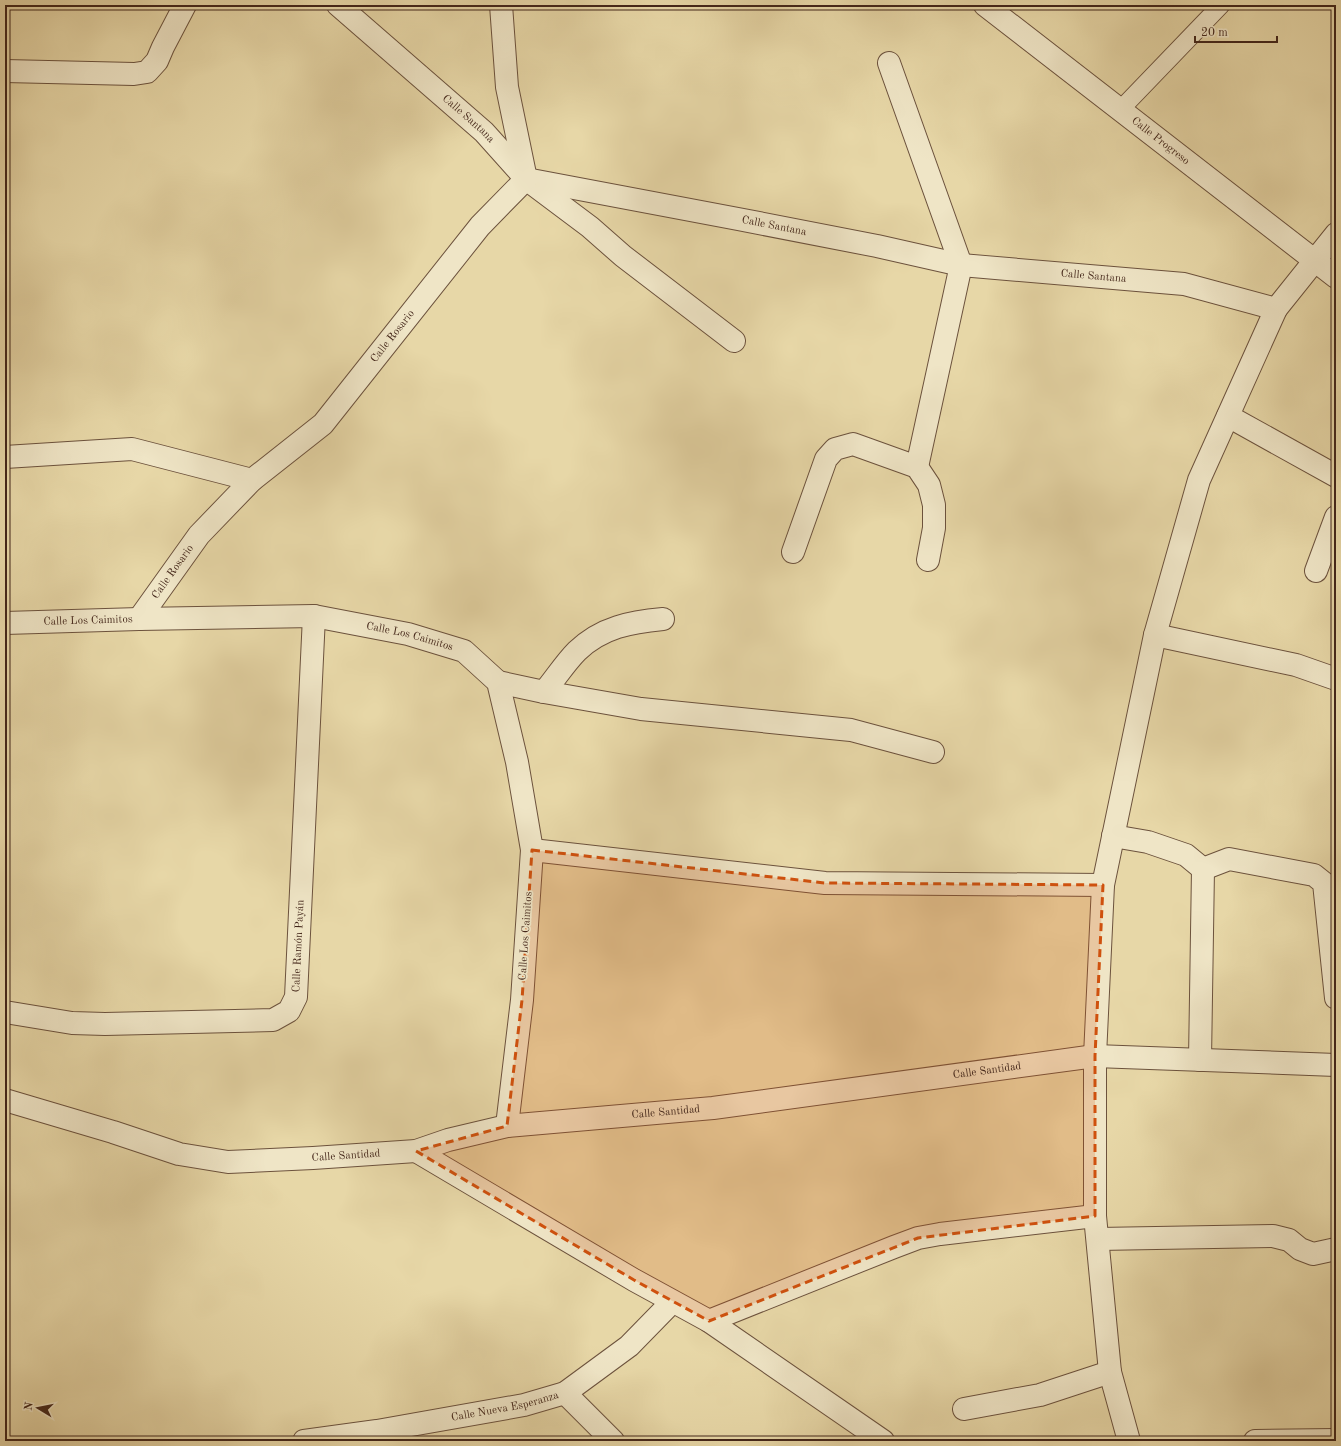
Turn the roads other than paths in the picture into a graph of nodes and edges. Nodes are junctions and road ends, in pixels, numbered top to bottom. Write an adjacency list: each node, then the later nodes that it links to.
1 (185, 5): 7 (street)
2 (338, 5): 9 (street, Calle Santana)
3 (501, 5): 9 (street)
4 (985, 5): 8 (street, Calle Progreso)
5 (1221, 5): 8 (lane)
6 (890, 63): 12 (street)
7 (5, 71)
8 (1120, 110): 11 (street, Calle Progreso)
9 (526, 179): 12 (street, Calle Santana); 15 (street); 20 (street, Calle Rosario)
10 (1336, 234): 11 (street)
11 (1315, 260): 13 (street, Calle Progreso); 14 (street)
12 (961, 265): 14 (street, Calle Santana); 18 (street)
13 (1336, 277)
14 (1276, 309): 16 (street)
15 (734, 341)
16 (1228, 416): 19 (street); 29 (street)
17 (5, 457): 20 (street)
18 (917, 466): 22 (street); 23 (street)
19 (1336, 476)
20 (252, 480): 26 (street, Calle Rosario)
21 (1336, 517): 24 (street)
22 (793, 552)
23 (928, 560)
24 (1316, 571)
25 (314, 616): 26 (street, Calle Los Caimitos); 31 (street, Calle Los Caimitos); 39 (street, Calle Ramón Payán)
26 (139, 619): 28 (street, Calle Los Caimitos)
27 (663, 619): 32 (street)
28 (5, 623)
29 (1155, 635): 30 (street); 34 (street)
30 (1336, 679)
31 (498, 682): 32 (street); 35 (street, Calle Los Caimitos)
32 (544, 692): 33 (street)
33 (933, 752)
34 (1113, 836): 36 (street); 37 (street)
35 (532, 850): 37 (street); 44 (street, Calle Los Caimitos)
36 (1203, 869): 38 (street); 41 (street)
37 (1103, 885): 40 (street)
38 (1336, 998)
39 (5, 1012)
40 (1095, 1056): 41 (street, Calle Santidad); 44 (street, Calle Santidad); 46 (street)
41 (1200, 1060): 42 (street, Calle Santidad)
42 (1336, 1065)
43 (5, 1100): 45 (street, Calle Santidad)
44 (507, 1126): 45 (street, Calle Santidad)
45 (416, 1150): 49 (street)
46 (1095, 1216): 47 (street); 50 (street)
47 (1098, 1239): 48 (street); 51 (street)
48 (1336, 1249)
49 (672, 1302): 50 (street); 52 (street, Calle Nueva Esperanza)
50 (709, 1321): 57 (street)
51 (1110, 1372): 53 (street); 58 (street)
52 (565, 1393): 55 (street, Calle Nueva Esperanza); 56 (street)
53 (964, 1409)
54 (1336, 1440): 59 (street)
55 (304, 1441)
56 (613, 1441)
57 (883, 1441)
58 (1129, 1441)
59 (1256, 1441)

